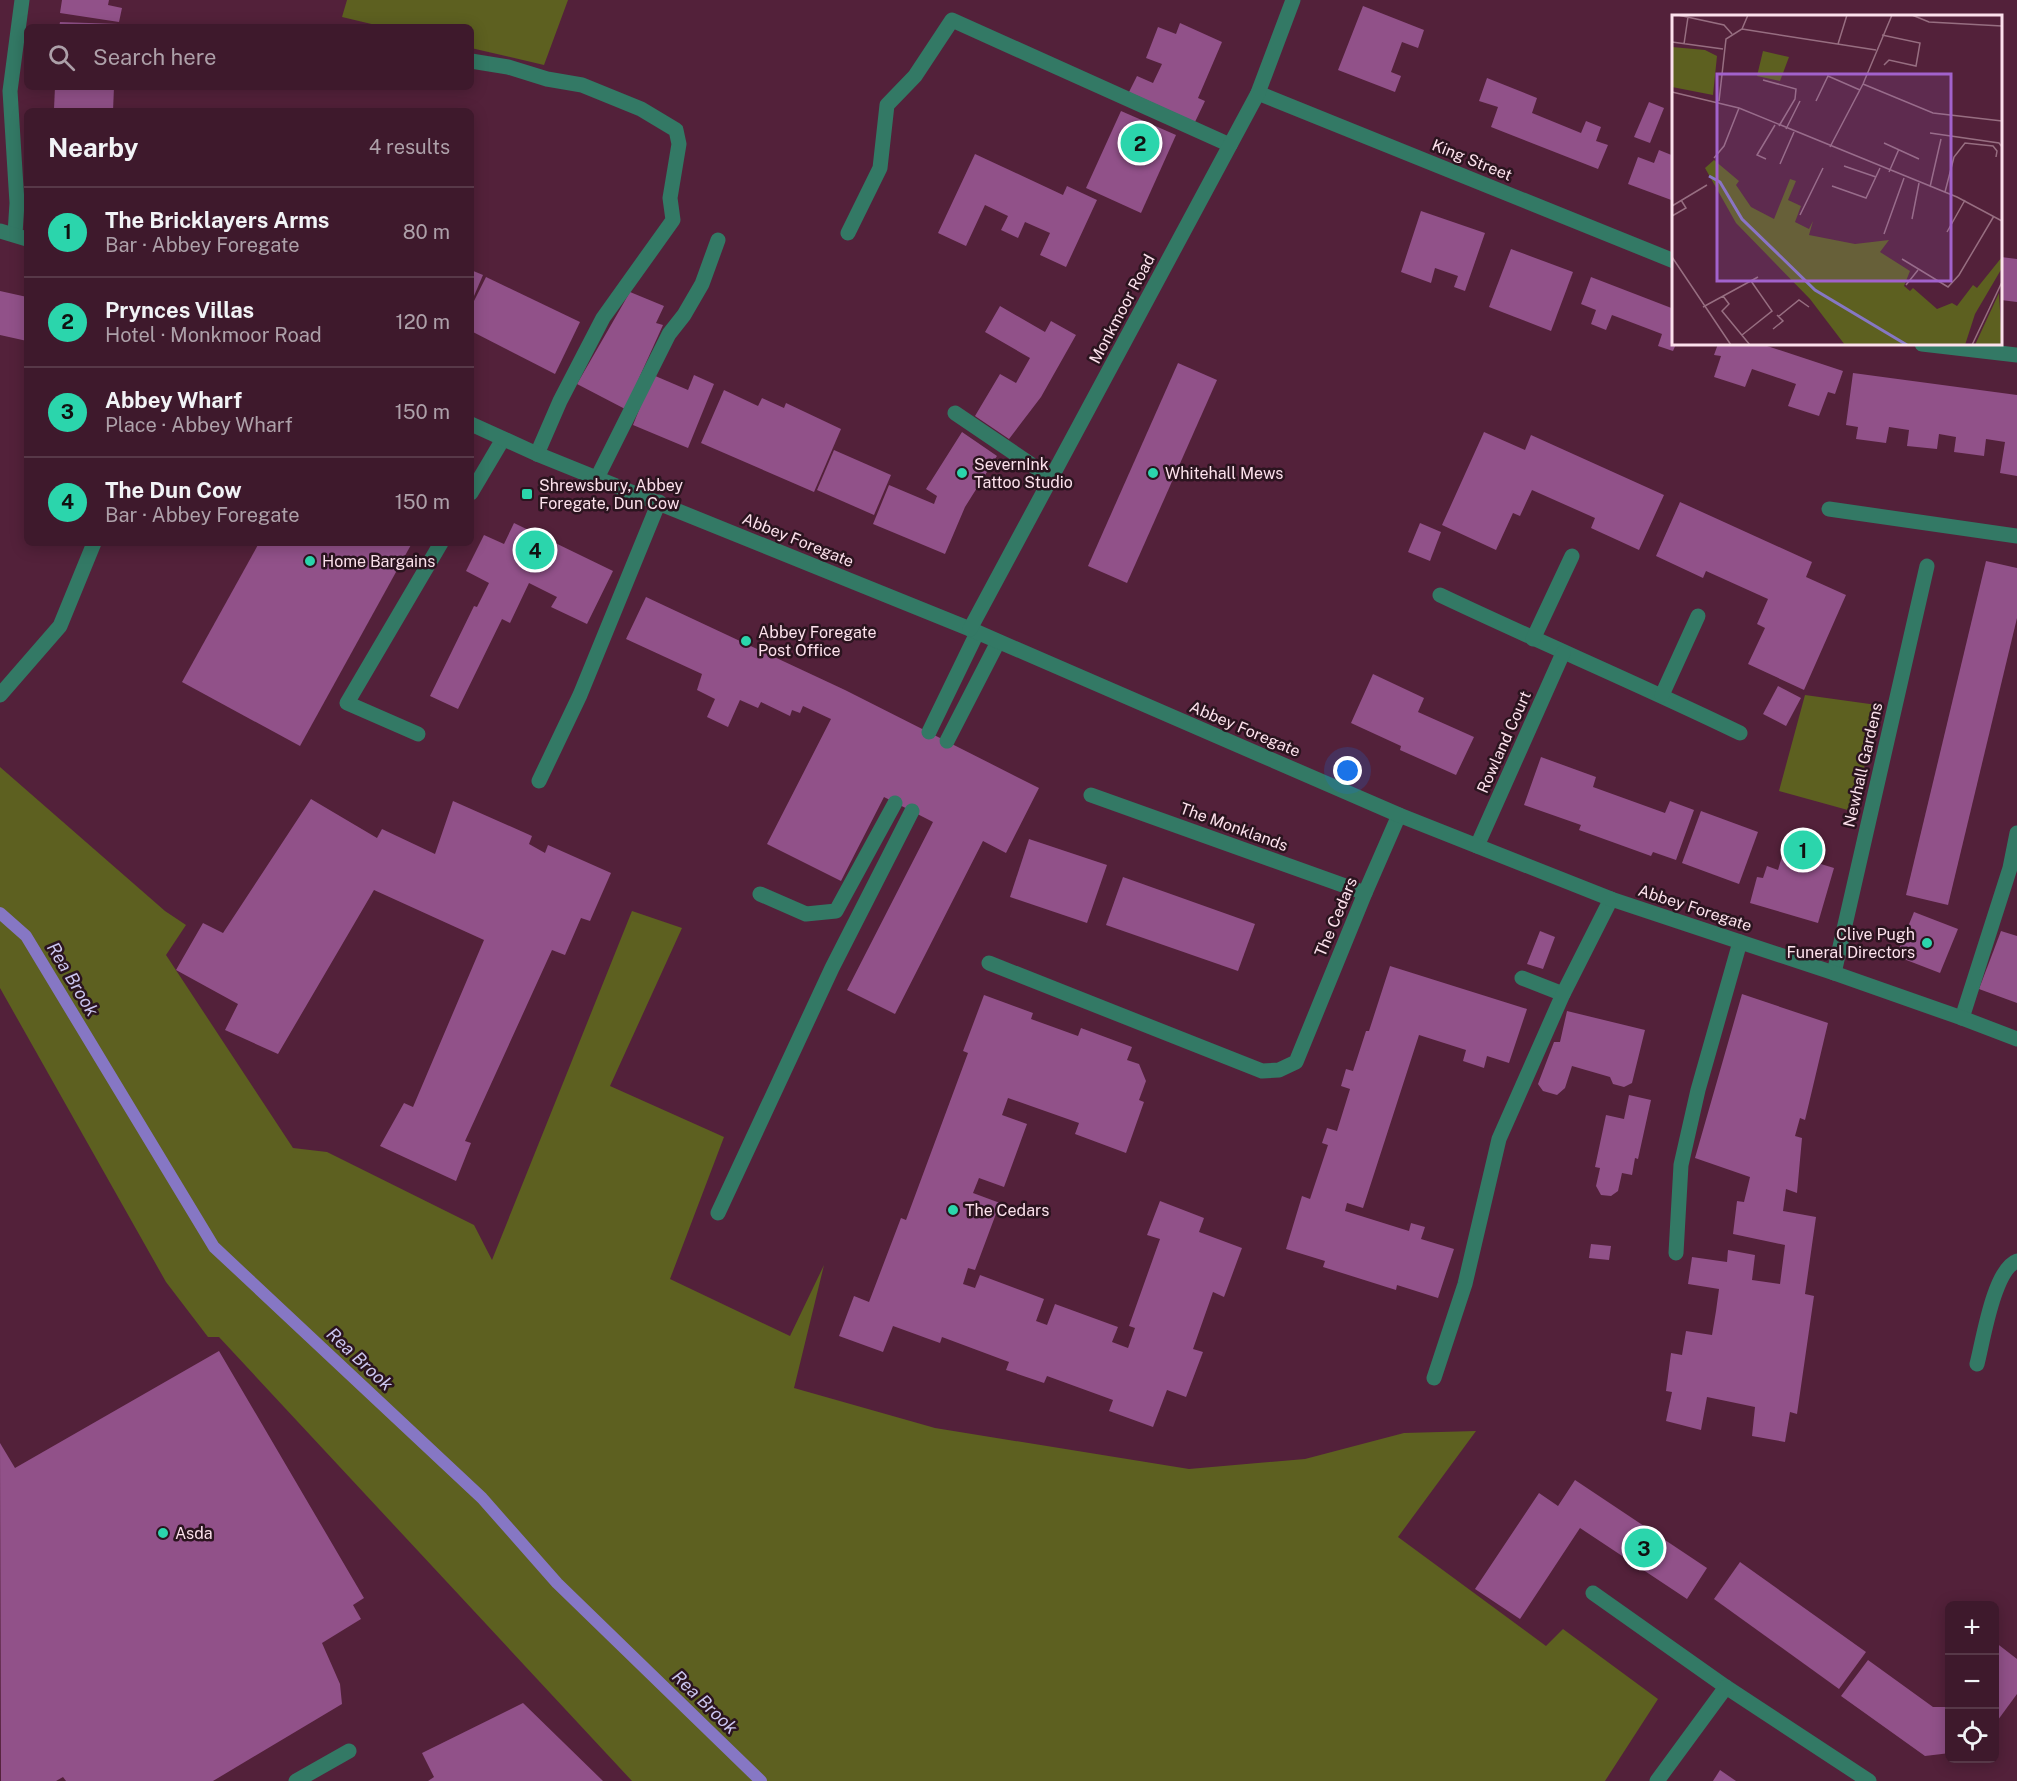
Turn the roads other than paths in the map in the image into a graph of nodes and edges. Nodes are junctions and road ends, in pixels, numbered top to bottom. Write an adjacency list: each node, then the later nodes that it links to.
1 (22, 0): 7 (street)
2 (1293, 0): 4 (street, Monkmoor Road)
3 (474, 61): 15 (street)
4 (1258, 93): 5 (street, Monkmoor Road); 9 (street, King Street)
5 (1230, 145): 6 (street); 17 (street, Monkmoor Road)
6 (848, 233)
7 (14, 235)
8 (718, 240): 16 (street)
9 (1672, 260)
10 (1931, 345): 11 (street)
11 (2017, 355)
12 (955, 413): 17 (street)
13 (474, 425): 14 (street, Abbey Foregate)
14 (503, 439): 15 (street, Abbey Foregate); 18 (street)
15 (537, 454): 16 (street, Abbey Foregate)
16 (597, 478): 19 (street, Abbey Foregate)
17 (1051, 478): 28 (street, Monkmoor Road)
18 (474, 488)
19 (659, 502): 28 (street, Abbey Foregate); 38 (street)
20 (1829, 509): 21 (street)
21 (2017, 536)
22 (93, 546): 32 (street)
23 (439, 546): 36 (street)
24 (1572, 556): 29 (street)
25 (1927, 566): 50 (street, Newhall Gardens)
26 (1440, 595): 29 (street)
27 (1698, 616): 33 (street)
28 (973, 631): 30 (street, Abbey Foregate); 34 (street, Monkmoor Road)
29 (1533, 639): 31 (street)
30 (998, 642): 37 (street); 42 (street, Abbey Foregate)
31 (1563, 653): 33 (street); 44 (street, Rowland Court)
32 (0, 694)
33 (1662, 695): 35 (street)
34 (929, 732)
35 (1740, 733)
36 (418, 734)
37 (947, 741)
38 (539, 780)
39 (1091, 795): 45 (street, The Monklands)
40 (895, 803): 46 (street)
41 (912, 812): 55 (street)
42 (1399, 815): 44 (street, Abbey Foregate); 45 (street, The Cedars)
43 (2017, 833): 53 (street)
44 (1477, 846): 47 (street, Abbey Foregate)
45 (1365, 893): 49 (street, The Cedars)
46 (760, 894)
47 (1611, 899): 48 (street, Abbey Foregate); 52 (street)
48 (1740, 942): 50 (street, Abbey Foregate); 56 (street)
49 (989, 963)
50 (1834, 973): 53 (street, Abbey Foregate)
51 (1522, 978): 52 (street)
52 (1563, 994): 59 (street)
53 (1962, 1017): 54 (street, Abbey Foregate)
54 (2017, 1039)
55 (718, 1213)
56 (1676, 1253)
57 (2017, 1261): 58 (street)
58 (1977, 1364)
59 (1434, 1378)
60 (1593, 1593): 61 (street)
61 (1726, 1687): 64 (street); 65 (street)
62 (349, 1751): 63 (street)
63 (296, 1781)
64 (1657, 1781)
65 (1869, 1781)

